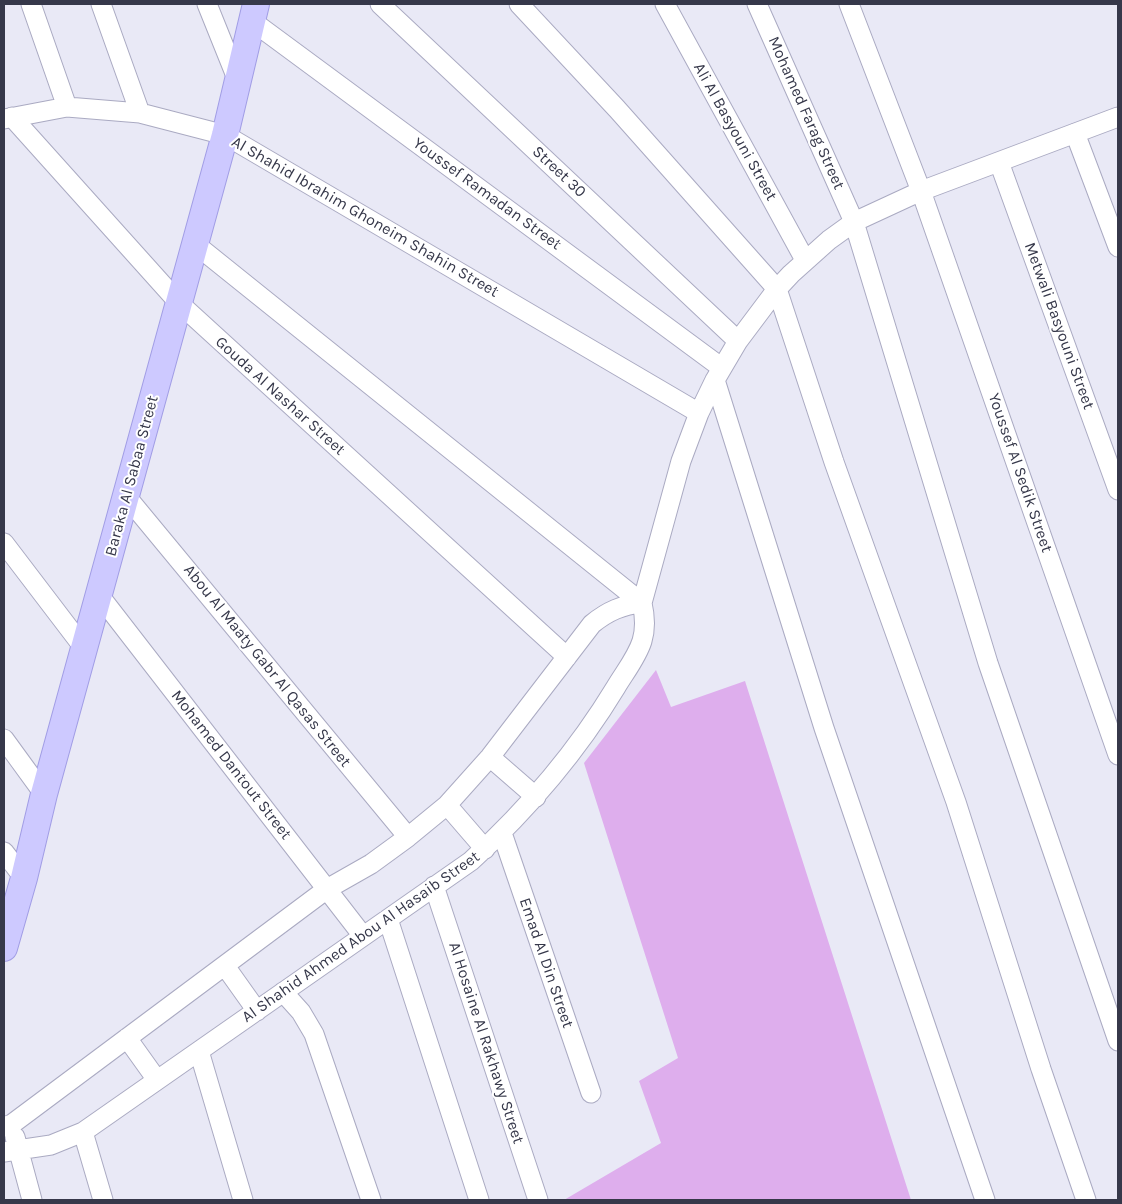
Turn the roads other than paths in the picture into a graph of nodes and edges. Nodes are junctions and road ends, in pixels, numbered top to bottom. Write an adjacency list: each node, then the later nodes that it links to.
1 (31, 4): 11 (street)
2 (101, 4): 12 (street)
3 (207, 4): 10 (street)
4 (380, 4): 25 (street, Street 30)
5 (519, 4): 23 (street)
6 (665, 4): 22 (street, Ali Al Basyouni Street)
7 (757, 4): 19 (street, Mohamed Farag Street)
8 (849, 4): 18 (street, Youssef Al Sedik Street)
9 (254, 12): 10 (main road, Baraka Al Sabaa Street); 26 (street, Youssef Ramadan Street)
10 (238, 81): 16 (main road, Baraka Al Sabaa Street)
11 (66, 108): 12 (street, Al Shahid Ibrahim Ghoneim Shahin Street); 14 (street, Al Shahid Ibrahim Ghoneim Shahin Street)
12 (140, 113): 16 (street, Al Shahid Ibrahim Ghoneim Shahin Street)
13 (1118, 117): 15 (street, Al Shahid Ahmed Abou Al Hasaib Street)
14 (8, 118): 24 (street, Gouda Al Nashar Street)
15 (1075, 134): 17 (street, Al Shahid Ahmed Abou Al Hasaib Street); 21 (street)
16 (225, 135): 20 (main road, Baraka Al Sabaa Street); 27 (street, Al Shahid Ibrahim Ghoneim Shahin Street)
17 (999, 162): 18 (street, Al Shahid Ahmed Abou Al Hasaib Street); 28 (street, Metwali Basyouni Street)
18 (921, 191): 19 (street, Al Shahid Ahmed Abou Al Hasaib Street); 36 (street, Youssef Al Sedik Street)
19 (854, 222): 22 (street, Al Shahid Ahmed Abou Al Hasaib Street); 55 (street, Mohamed Farag Street)
20 (195, 244): 24 (main road, Baraka Al Sabaa Street); 32 (street)
21 (1118, 248)
22 (805, 260): 23 (street, Al Shahid Ahmed Abou Al Hasaib Street)
23 (777, 289): 25 (street, Al Shahid Ahmed Abou Al Hasaib Street); 69 (street)
24 (179, 303): 29 (main road, Baraka Al Sabaa Street); 34 (street, Gouda Al Nashar Street)
25 (738, 341): 26 (street, Al Shahid Ahmed Abou Al Hasaib Street)
26 (719, 374): 27 (street, Al Shahid Ahmed Abou Al Hasaib Street); 68 (street)
27 (699, 413): 32 (street, Al Shahid Ahmed Abou Al Hasaib Street)
28 (1118, 490)
29 (126, 496): 31 (main road, Baraka Al Sabaa Street); 42 (street, Abou Al Maaty Gabr Al Qasas Street)
30 (4, 543): 33 (street)
31 (99, 595): 33 (main road, Baraka Al Sabaa Street); 47 (street, Mohamed Dantout Street)
32 (642, 603): 34 (street); 39 (street, Al Shahid Ahmed Abou Al Hasaib Street)
33 (84, 648): 38 (main road, Baraka Al Sabaa Street)
34 (567, 657): 37 (street)
35 (4, 739): 38 (street)
36 (1118, 755)
37 (490, 757): 39 (street); 40 (street)
38 (44, 794): 45 (main road, Baraka Al Sabaa Street)
39 (536, 797): 41 (street, Al Shahid Ahmed Abou Al Hasaib Street)
40 (447, 805): 42 (street); 43 (street)
41 (502, 833): 43 (street, Al Shahid Ahmed Abou Al Hasaib Street); 58 (street, Emad Al Din Street)
42 (408, 837): 47 (street)
43 (485, 848): 46 (street, Al Shahid Ahmed Abou Al Hasaib Street)
44 (4, 852): 45 (street)
45 (24, 878): 50 (main road, Baraka Al Sabaa Street)
46 (434, 886): 48 (street, Al Shahid Ahmed Abou Al Hasaib Street); 67 (street, Al Hosaine Al Rakhawy Street)
47 (327, 889): 49 (street, Mohamed Dantout Street); 51 (street)
48 (388, 919): 49 (street, Al Shahid Ahmed Abou Al Hasaib Street); 66 (street)
49 (363, 936): 52 (street, Al Shahid Ahmed Abou Al Hasaib Street)
50 (4, 948)
51 (225, 966): 53 (street); 54 (street)
52 (283, 992): 53 (street, Al Shahid Ahmed Abou Al Hasaib Street); 65 (street)
53 (257, 1011): 56 (street, Al Shahid Ahmed Abou Al Hasaib Street)
54 (126, 1038): 57 (street); 59 (street)
55 (1118, 1041)
56 (199, 1051): 57 (street, Al Shahid Ahmed Abou Al Hasaib Street); 64 (street)
57 (157, 1080): 60 (street, Al Shahid Ahmed Abou Al Hasaib Street)
58 (590, 1093)
59 (8, 1125): 61 (street)
60 (83, 1132): 61 (street, Al Shahid Ahmed Abou Al Hasaib Street); 63 (street)
61 (11, 1151): 62 (street)
62 (32, 1200)
63 (103, 1200)
64 (244, 1200)
65 (371, 1200)
66 (479, 1200)
67 (538, 1200)
68 (984, 1200)
69 (1086, 1200)

